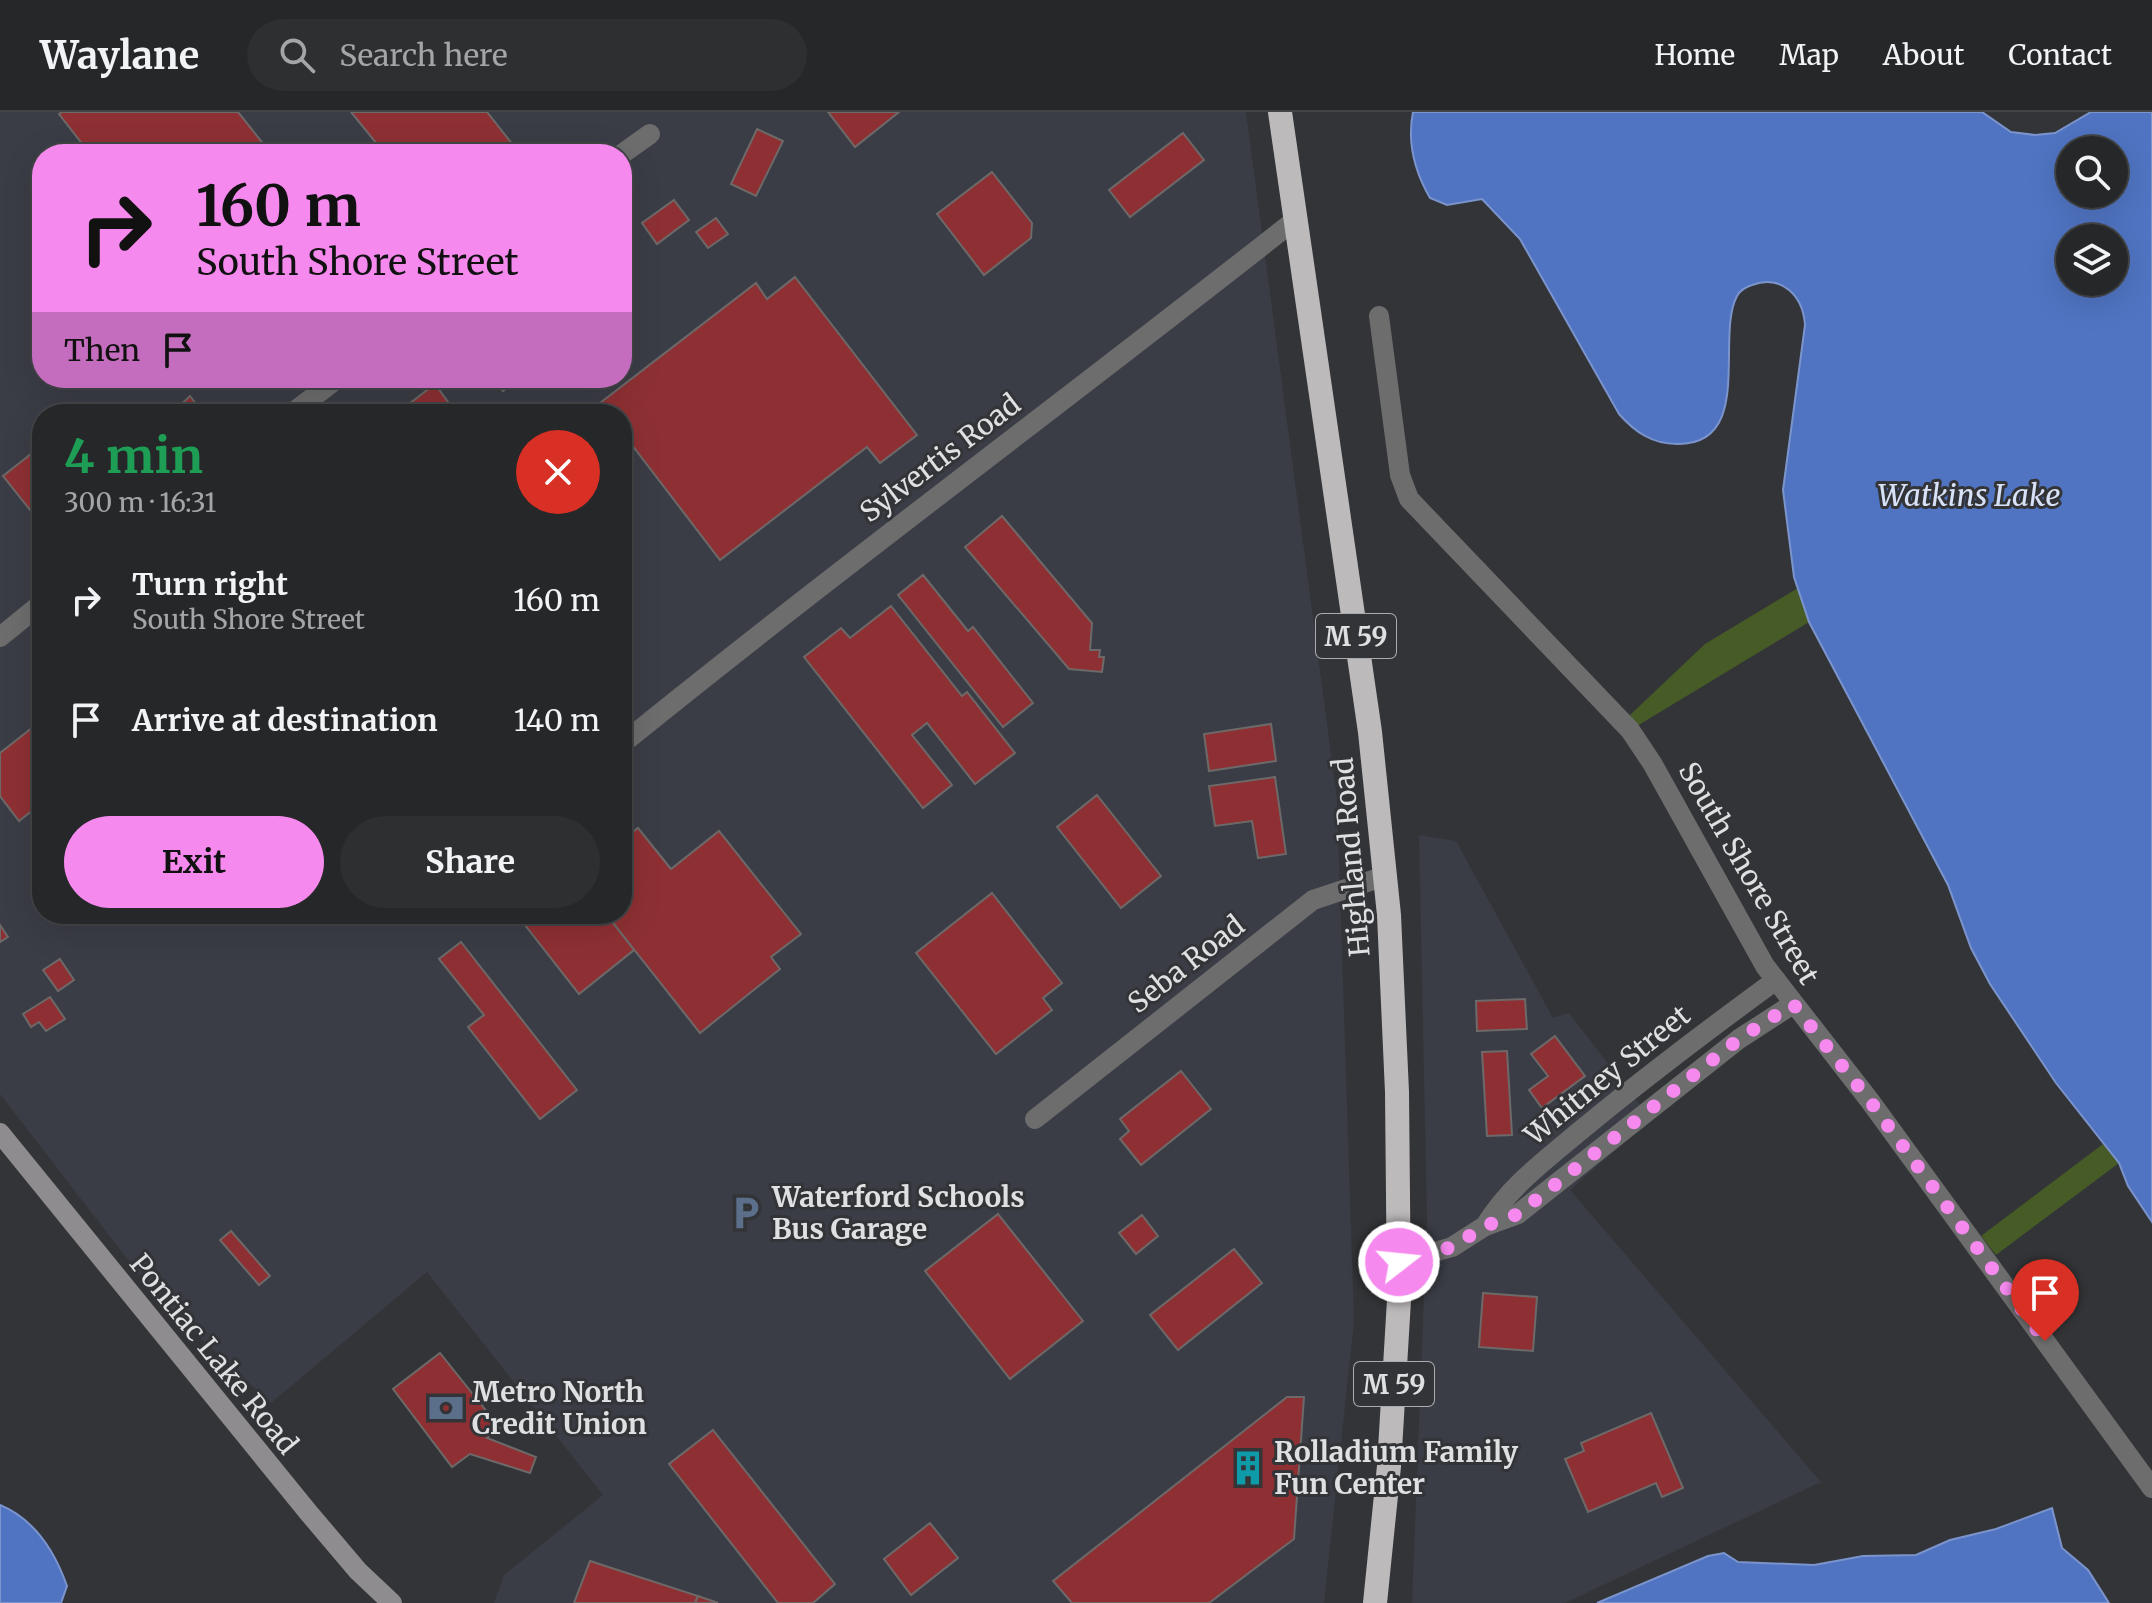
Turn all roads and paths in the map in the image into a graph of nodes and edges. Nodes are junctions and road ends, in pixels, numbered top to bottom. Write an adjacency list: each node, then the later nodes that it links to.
1 (1280, 112): 4 (highway, Highland Road / M 59)
2 (650, 134): 3 (street)
3 (632, 147)
4 (1295, 220): 10 (street, Sylvertis Road); 11 (highway, Highland Road / M 59)
5 (1379, 316): 12 (street, South Shore Street)
6 (325, 388): 7 (street)
7 (304, 404)
8 (32, 611): 9 (street)
9 (0, 637)
10 (632, 736)
11 (1385, 876): 18 (street, Seba Road); 21 (highway, Highland Road / M 59)
12 (1776, 980): 13 (street, South Shore Street); 14 (street, Whitney Street)
13 (1793, 1004): 15 (street, Whitney Street); 22 (street, South Shore Street)
14 (1696, 1038): 15 (street); 16 (street, Whitney Street)
15 (1712, 1061): 17 (street, Whitney Street)
16 (1622, 1095): 17 (street); 20 (street, Whitney Street)
17 (1640, 1118): 20 (street, Whitney Street)
18 (1035, 1119)
19 (0, 1133): 23 (street, Pontiac Lake Road)
20 (1485, 1226): 21 (street, Whitney Street)
21 (1399, 1262): 24 (highway, Highland Road / M 59)
22 (2152, 1488)
23 (392, 1603)
24 (1375, 1603)

